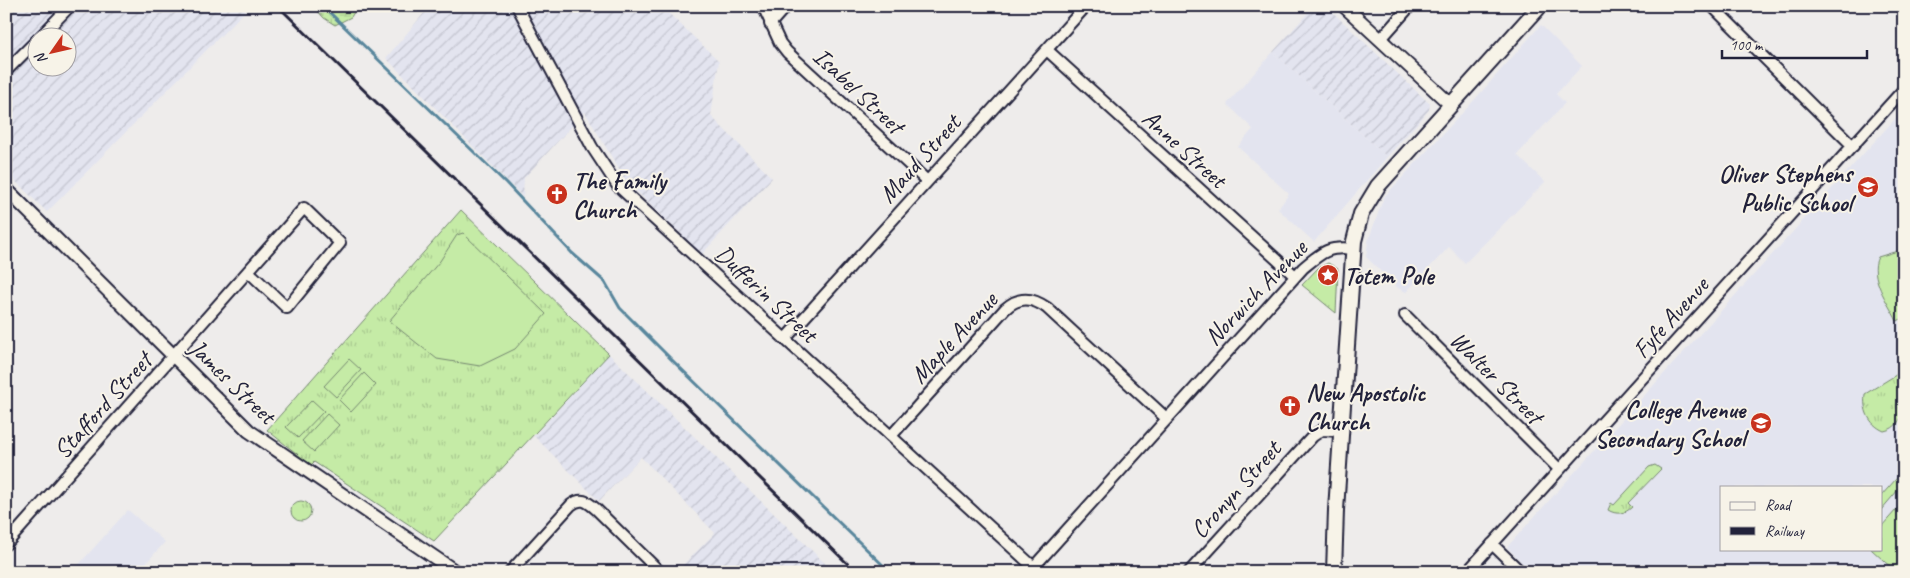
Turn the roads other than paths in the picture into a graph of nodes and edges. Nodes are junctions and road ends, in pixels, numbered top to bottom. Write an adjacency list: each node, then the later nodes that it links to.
1 (70, 6): 11 (street)
2 (517, 6): 25 (street, Dufferin Street)
3 (763, 6): 10 (street, Isabel Street)
4 (786, 6): 10 (street)
5 (1086, 6): 14 (street, Maud Street)
6 (1344, 6): 12 (street)
7 (1410, 6): 12 (street)
8 (1540, 6): 17 (main road)
9 (1712, 6): 18 (street)
10 (770, 24): 19 (street, Isabel Street)
11 (48, 28)
12 (1380, 40): 17 (street)
13 (28, 49): 15 (street)
14 (1047, 50): 19 (street, Maud Street); 23 (street, Anne Street)
15 (6, 72)
16 (1904, 89): 18 (street, Fyfe Avenue)
17 (1451, 105): 21 (main road)
18 (1853, 146): 30 (street, Fyfe Avenue)
19 (927, 181): 25 (street, Maud Street)
20 (6, 190): 26 (street, James Street)
21 (1354, 249): 23 (street, Norwich Avenue); 28 (main road)
22 (248, 271): 22 (street, Stafford Street); 26 (street, Stafford Street)
23 (1294, 276): 27 (street, Norwich Avenue)
24 (1405, 316): 30 (street, Walter Street)
25 (784, 339): 29 (street, Dufferin Street)
26 (174, 356): 31 (street, Stafford Street); 34 (street, James Street)
27 (1166, 418): 29 (street, Maple Avenue); 33 (street, Norwich Avenue)
28 (1341, 431): 37 (street, Cronyn Street); 38 (main road)
29 (891, 436): 33 (street, Dufferin Street)
30 (1559, 469): 32 (street, Fyfe Avenue)
31 (6, 544)
32 (1492, 544): 39 (street, Fyfe Avenue); 40 (street)
33 (1034, 570)
34 (456, 572)
35 (510, 572): 36 (street)
36 (660, 572)
37 (1189, 572)
38 (1334, 572)
39 (1467, 572)
40 (1521, 572)

